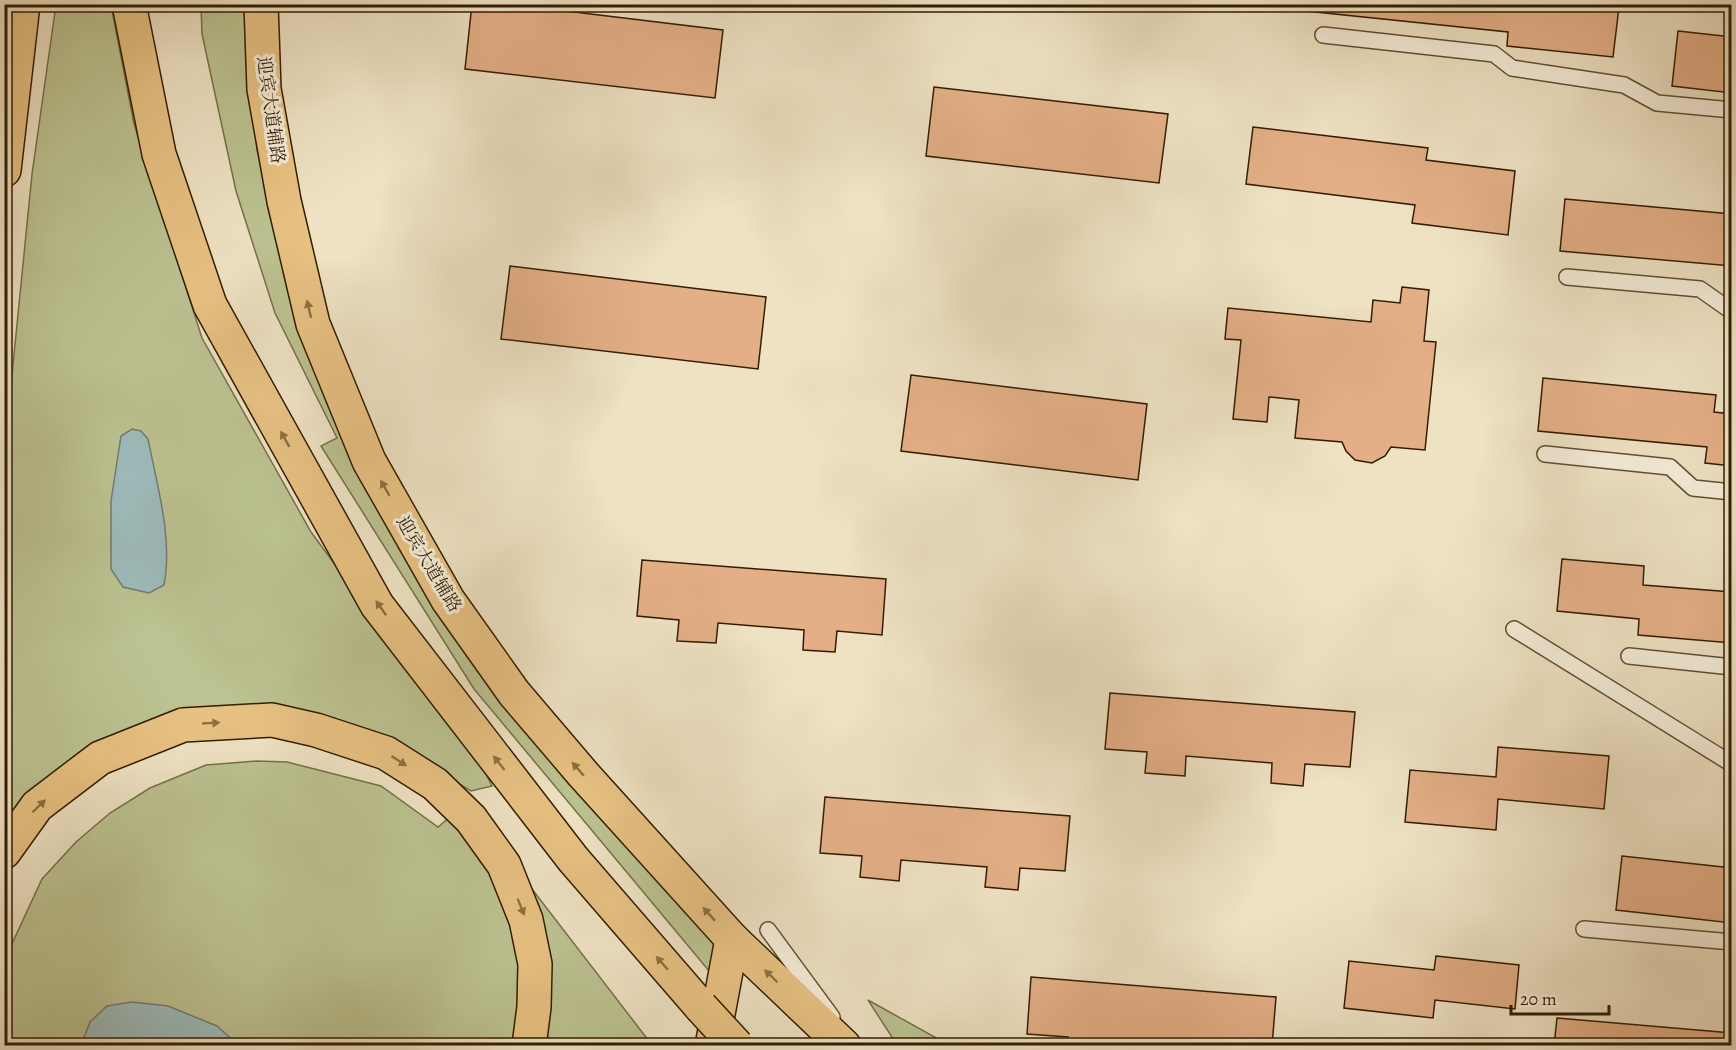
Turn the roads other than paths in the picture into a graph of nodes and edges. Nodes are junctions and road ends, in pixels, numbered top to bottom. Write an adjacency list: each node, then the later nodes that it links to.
1 (23, 4): 6 (main road)
2 (129, 4): 22 (main road, one-way to 2, bridge)
3 (261, 4): 18 (main road, 迎宾大道辅路, one-way to 3)
4 (1323, 35): 5 (lane)
5 (1731, 110)
6 (4, 170)
7 (1567, 277): 8 (lane)
8 (1731, 309)
9 (1545, 454): 10 (lane)
10 (1731, 492)
11 (1514, 629): 14 (lane)
12 (1629, 656): 13 (lane)
13 (1731, 667)
14 (1731, 764)
15 (4, 852): 20 (main road, one-way to 20)
16 (1584, 929): 19 (lane)
17 (768, 930): 24 (lane)
18 (732, 939): 21 (main road); 23 (main road, 迎宾大道辅路, one-way to 18)
19 (1731, 942)
20 (529, 1046)
21 (712, 1046)
22 (737, 1046)
23 (844, 1046)
24 (854, 1046)

